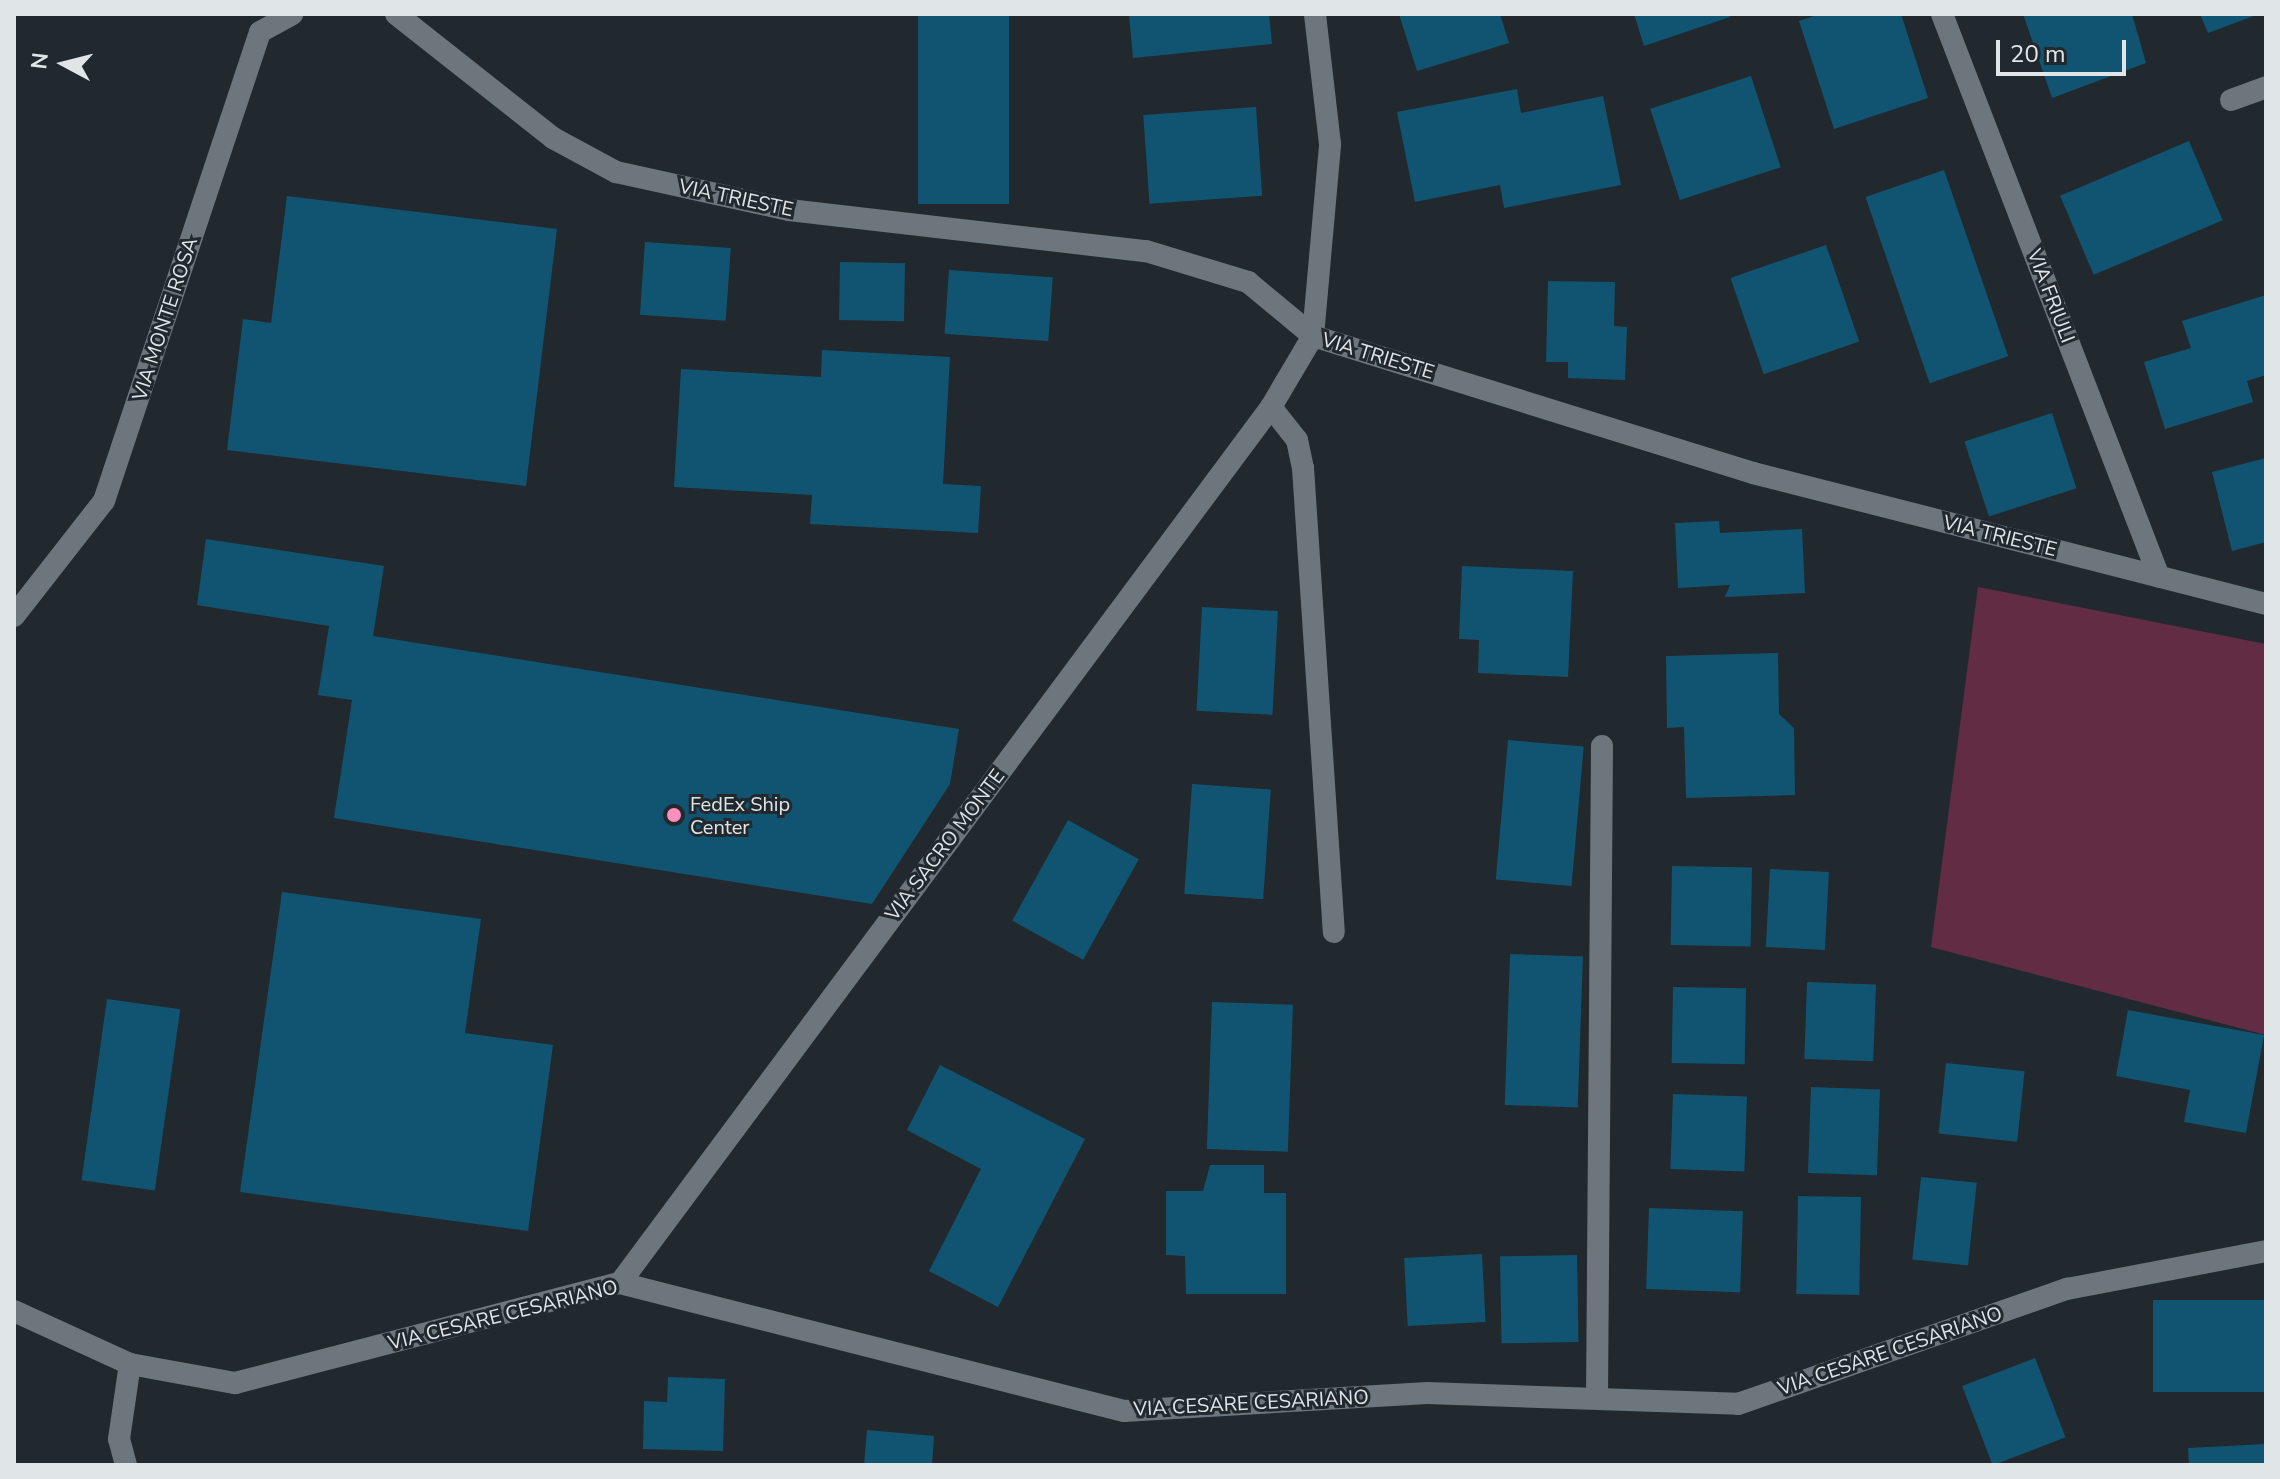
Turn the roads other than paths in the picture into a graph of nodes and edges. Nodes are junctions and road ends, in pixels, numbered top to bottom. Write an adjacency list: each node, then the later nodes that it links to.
1 (292, 14): 11 (street, VIA MONTE ROSA)
2 (396, 14): 7 (street, VIA TRIESTE)
3 (1315, 14): 7 (street, VIA SACRO MONTE)
4 (1942, 14): 9 (street, VIA FRIULI)
5 (2266, 87): 6 (street)
6 (2231, 100)
7 (1313, 336): 8 (street, VIA SACRO MONTE); 9 (street, VIA TRIESTE)
8 (1271, 407): 13 (street); 15 (street, VIA SACRO MONTE)
9 (2159, 577): 10 (street, VIA TRIESTE)
10 (2266, 604)
11 (14, 616)
12 (1602, 746): 18 (street)
13 (1334, 932)
14 (2266, 1251): 18 (street, VIA CESARE CESARIANO)
15 (620, 1283): 17 (street, VIA CESARE CESARIANO); 18 (street, VIA CESARE CESARIANO)
16 (14, 1311): 17 (street, VIA CESARE CESARIANO)
17 (130, 1364): 19 (street)
18 (1597, 1398)
19 (126, 1465)

